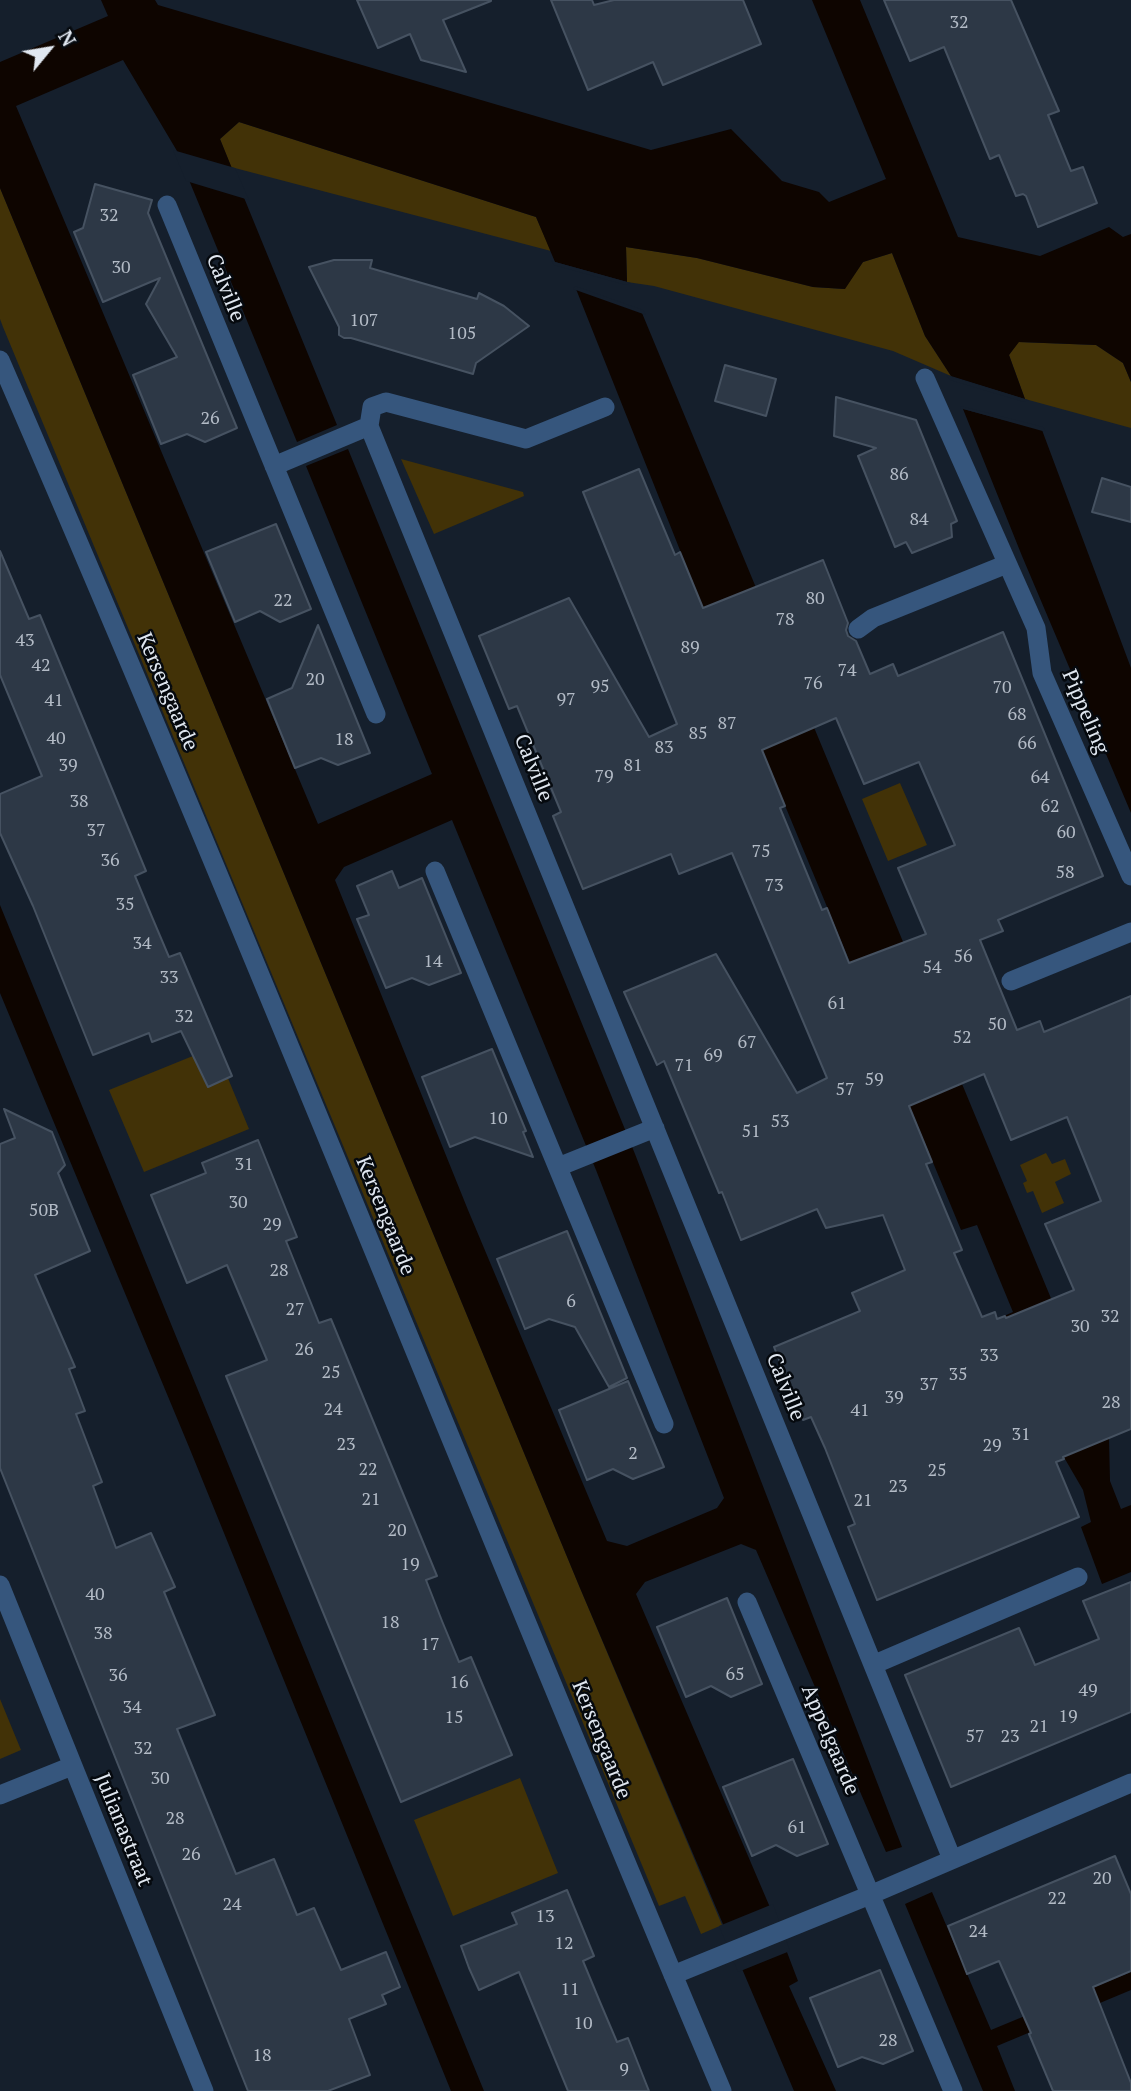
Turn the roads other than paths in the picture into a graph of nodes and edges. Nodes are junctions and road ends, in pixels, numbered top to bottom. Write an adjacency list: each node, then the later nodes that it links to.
1 (167, 205): 6 (street, Calville)
2 (0, 360): 26 (street, Kersengaarde)
3 (925, 378): 7 (street, Pippeling)
4 (605, 407): 5 (street)
5 (369, 426): 6 (street); 14 (street, Calville)
6 (274, 466): 9 (street, Calville)
7 (1007, 564): 8 (street); 11 (street, Pippeling)
8 (858, 629)
9 (376, 714)
10 (435, 871): 15 (street)
11 (1131, 876)
12 (1131, 932): 13 (street)
13 (1011, 981)
14 (655, 1128): 15 (street); 20 (street, Calville)
15 (558, 1167): 16 (street)
16 (664, 1423)
17 (1078, 1577): 20 (street)
18 (0, 1585): 21 (street, Julianastraat)
19 (747, 1602): 25 (street, Appelgaarde)
20 (875, 1664): 24 (street, Calville)
21 (72, 1766): 23 (street); 27 (street, Julianastraat)
22 (1131, 1783): 24 (street)
23 (0, 1795)
24 (953, 1859): 25 (street)
25 (870, 1895): 26 (street); 29 (street, Appelgaarde)
26 (673, 1975): 28 (street, Kersengaarde)
27 (204, 2091)
28 (722, 2091)
29 (953, 2091)

